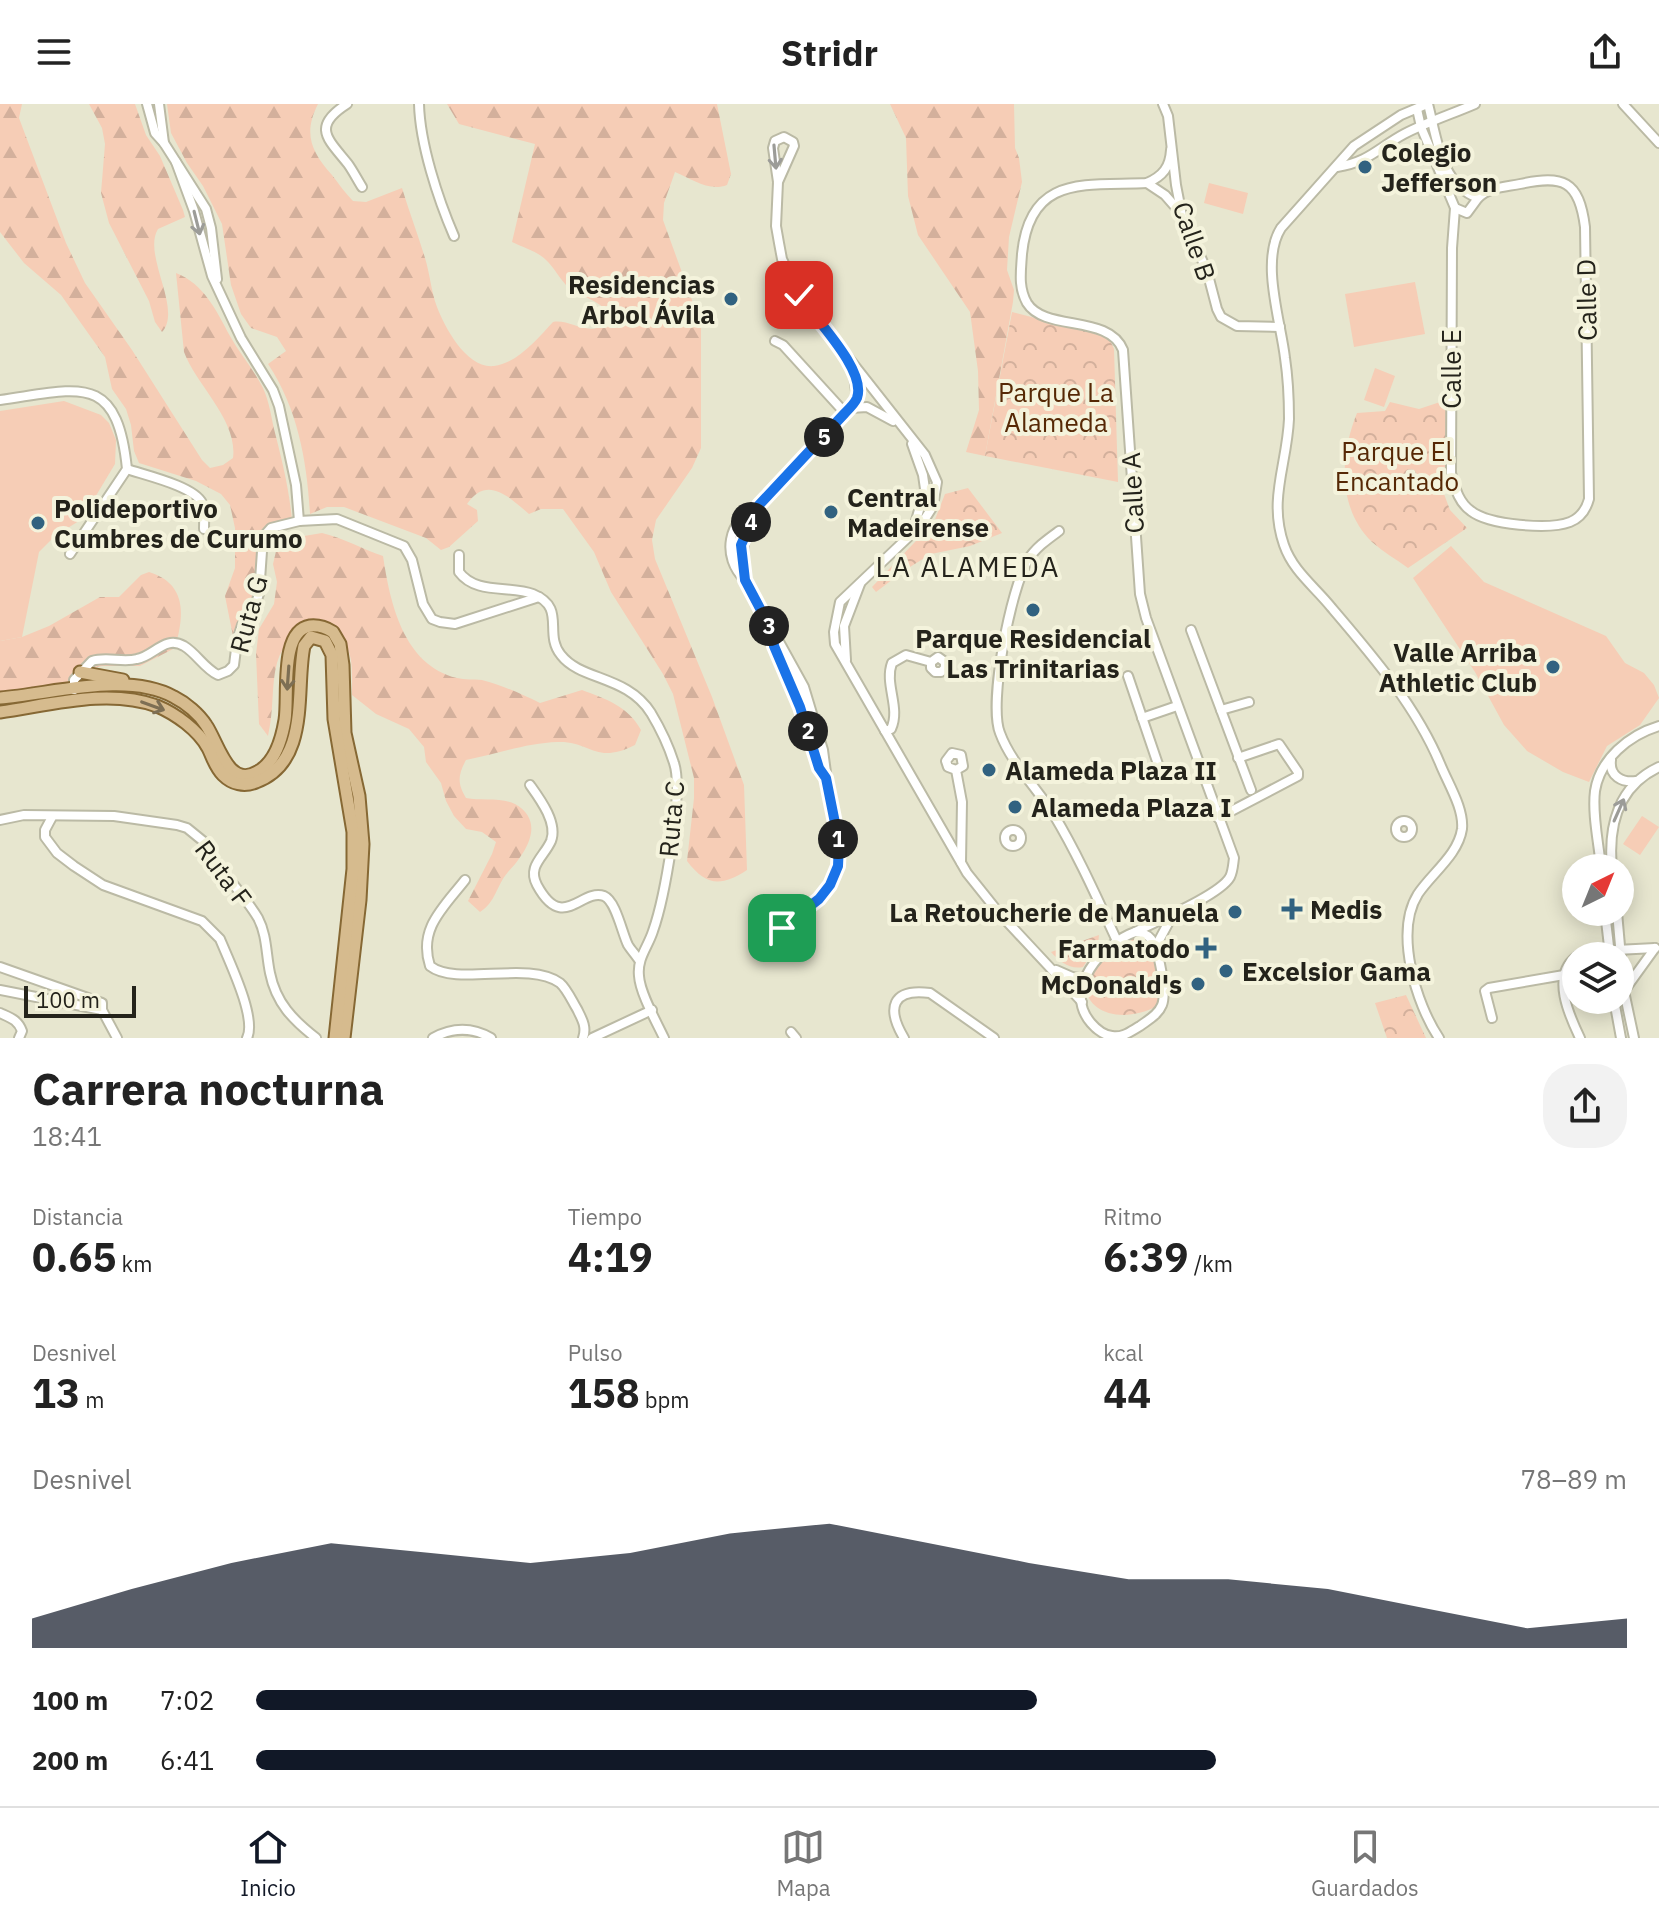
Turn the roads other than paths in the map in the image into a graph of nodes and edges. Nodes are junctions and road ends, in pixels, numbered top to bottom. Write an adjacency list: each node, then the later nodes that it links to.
1 (147, 104): 12 (street)
2 (159, 104): 12 (street)
3 (347, 104): 20 (street)
4 (419, 104): 25 (street)
5 (1163, 104): 15 (street, Calle B)
6 (1428, 104): 9 (street); 10 (street)
7 (1475, 104): 10 (street)
8 (1623, 104): 13 (street)
9 (1417, 109): 11 (street); 14 (street)
10 (1433, 122): 11 (street); 21 (street)
11 (1421, 127): 16 (street); 22 (street)
12 (164, 143): 39 (street)
13 (1659, 143)
14 (1354, 146): 16 (street); 17 (street)
15 (1171, 150): 19 (street); 24 (street, Calle B)
16 (1363, 160): 17 (street)
17 (1337, 167): 27 (street)
18 (778, 182): 18 (street, one-way to 18); 29 (street)
19 (1147, 183): 24 (street); 63 (street, Calle A)
20 (362, 187)
21 (1478, 198): 23 (street); 38 (street, Calle D)
22 (1455, 208): 23 (street); 26 (street, Calle E)
23 (1467, 213): 26 (street, Calle E)
24 (1182, 216): 27 (street, Calle B)
25 (454, 236)
26 (1452, 248): 38 (street, Calle E)
27 (1280, 327): 124 (street)
28 (775, 341): 31 (street)
29 (851, 364): 31 (street); 32 (street)
30 (0, 400): 34 (street)
31 (848, 411): 32 (street); 37 (street)
32 (904, 429): 33 (street)
33 (911, 440): 35 (street); 36 (street)
34 (127, 469): 40 (street); 45 (street)
35 (925, 489): 36 (street); 41 (street)
36 (937, 489): 41 (street)
37 (759, 505): 43 (street); 44 (street)
38 (1582, 514)
39 (299, 521): 49 (street, Ruta G); 56 (street, Ruta G)
40 (204, 529)
41 (912, 531): 48 (street)
42 (1059, 531): 89 (street)
43 (730, 543): 44 (street); 47 (street)
44 (741, 545): 47 (street)
45 (70, 554)
46 (459, 555): 49 (street)
47 (745, 580): 53 (street)
48 (860, 584): 50 (street); 51 (street)
49 (539, 597): 93 (street, Ruta C)
50 (836, 621): 51 (street); 54 (street)
51 (844, 626): 54 (street)
52 (1191, 630): 65 (street)
53 (773, 633): 62 (street); 64 (street)
54 (847, 660): 69 (street)
55 (931, 662): 69 (street)
56 (80, 672): 58 (main road); 59 (street)
57 (1128, 676): 67 (street)
58 (135, 684): 59 (main road); 116 (main road, one-way to 58)
59 (75, 695): 60 (main road); 66 (main road); 115 (main road, one-way to 115)
60 (0, 698)
61 (1249, 702): 65 (street)
62 (810, 703): 64 (street); 75 (street)
63 (1177, 706): 67 (street); 80 (street, Calle A)
64 (800, 707): 75 (street)
65 (1221, 710): 71 (street)
66 (0, 712)
67 (1142, 718): 74 (street)
68 (1659, 726): 70 (street)
69 (885, 731): 84 (street)
70 (1612, 755): 76 (street); 82 (street)
71 (1238, 758): 78 (street); 80 (street)
72 (1659, 766): 76 (street)
73 (956, 770): 84 (street)
74 (1162, 776)
75 (826, 778): 86 (street)
76 (1636, 781): 83 (street, one-way to 76)
77 (530, 785): 93 (street)
78 (1251, 790)
79 (52, 817): 81 (street, Ruta F); 113 (street, Ruta F); 114 (street, Ruta F)
80 (1218, 818): 87 (street, Calle A)
81 (0, 820)
82 (1600, 854)
83 (1612, 854)
84 (961, 863): 94 (street)
85 (465, 880): 119 (street)
86 (799, 913)
87 (1172, 916): 88 (street, Calle A); 91 (street, Calle A)
88 (1135, 932): 89 (street); 91 (street)
89 (1117, 941): 98 (street)
90 (1657, 946): 92 (street); 97 (street)
91 (1155, 948): 109 (street)
92 (1634, 949)
93 (639, 960): 102 (street)
94 (1049, 965): 98 (street); 100 (street)
95 (0, 967): 101 (street)
96 (1562, 975): 107 (street)
97 (1634, 977)
98 (1085, 979): 100 (street)
99 (0, 990): 101 (street)
100 (1082, 1002): 108 (street)
101 (102, 1010): 112 (street)
102 (652, 1010): 120 (street); 121 (street)
103 (0, 1013): 111 (street)
104 (1569, 1014): 110 (street)
105 (1617, 1014): 125 (street)
106 (1629, 1014): 126 (street)
107 (1492, 1018)
108 (1104, 1036): 109 (street)
109 (1126, 1036)
110 (1578, 1037)
111 (19, 1038)
112 (117, 1038)
113 (247, 1038)
114 (316, 1038)
115 (335, 1038)
116 (344, 1038)
117 (433, 1038): 118 (street)
118 (491, 1038)
119 (583, 1038)
120 (592, 1038)
121 (664, 1038)
122 (904, 1038): 123 (street)
123 (994, 1038)
124 (1439, 1038)
125 (1621, 1038)
126 (1634, 1038)

